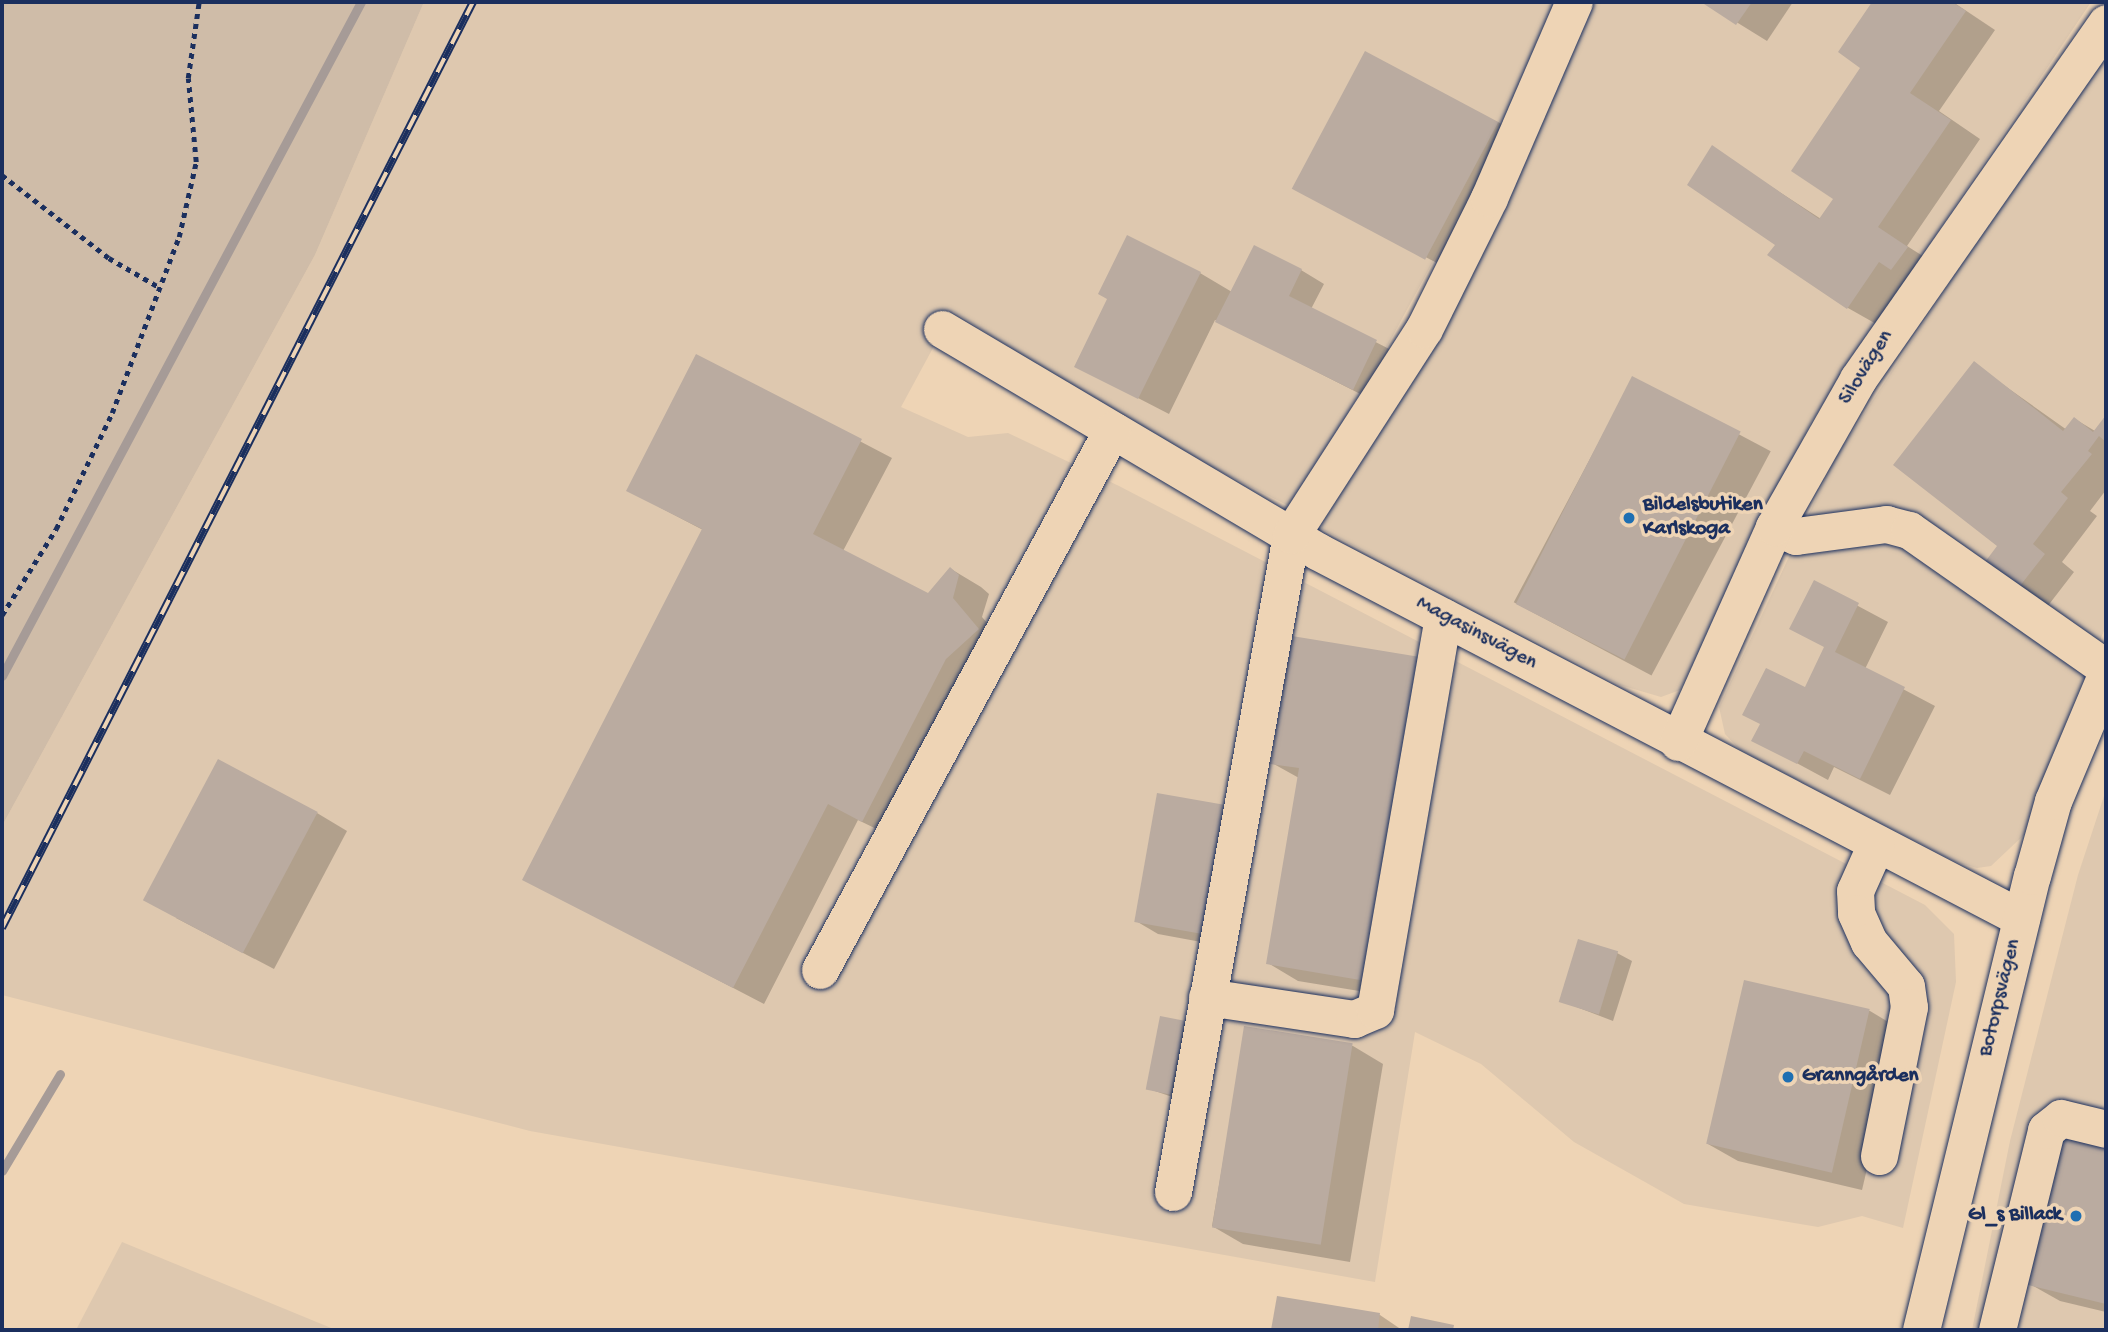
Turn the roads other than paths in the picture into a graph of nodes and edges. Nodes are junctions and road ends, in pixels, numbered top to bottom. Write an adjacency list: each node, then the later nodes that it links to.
1 (1574, 2): 6 (street)
2 (2106, 23): 5 (street, Silovägen)
3 (942, 329): 4 (street, Magasinsvägen)
4 (1112, 430): 6 (street, Magasinsvägen); 13 (street)
5 (1774, 527): 8 (street); 10 (street, Silovägen)
6 (1292, 535): 7 (street, Magasinsvägen); 14 (street)
7 (1443, 617): 10 (street, Magasinsvägen); 14 (street)
8 (2106, 668)
9 (2106, 675): 12 (street, Botorpsvägen)
10 (1678, 742): 11 (street, Magasinsvägen)
11 (1876, 844): 12 (street, Magasinsvägen); 16 (street)
12 (2021, 918): 18 (street, Botorpsvägen)
13 (820, 970)
14 (1207, 997): 17 (street)
15 (2106, 1129): 19 (street)
16 (1879, 1156)
17 (1173, 1192)
18 (1921, 1330)
19 (1997, 1330)

